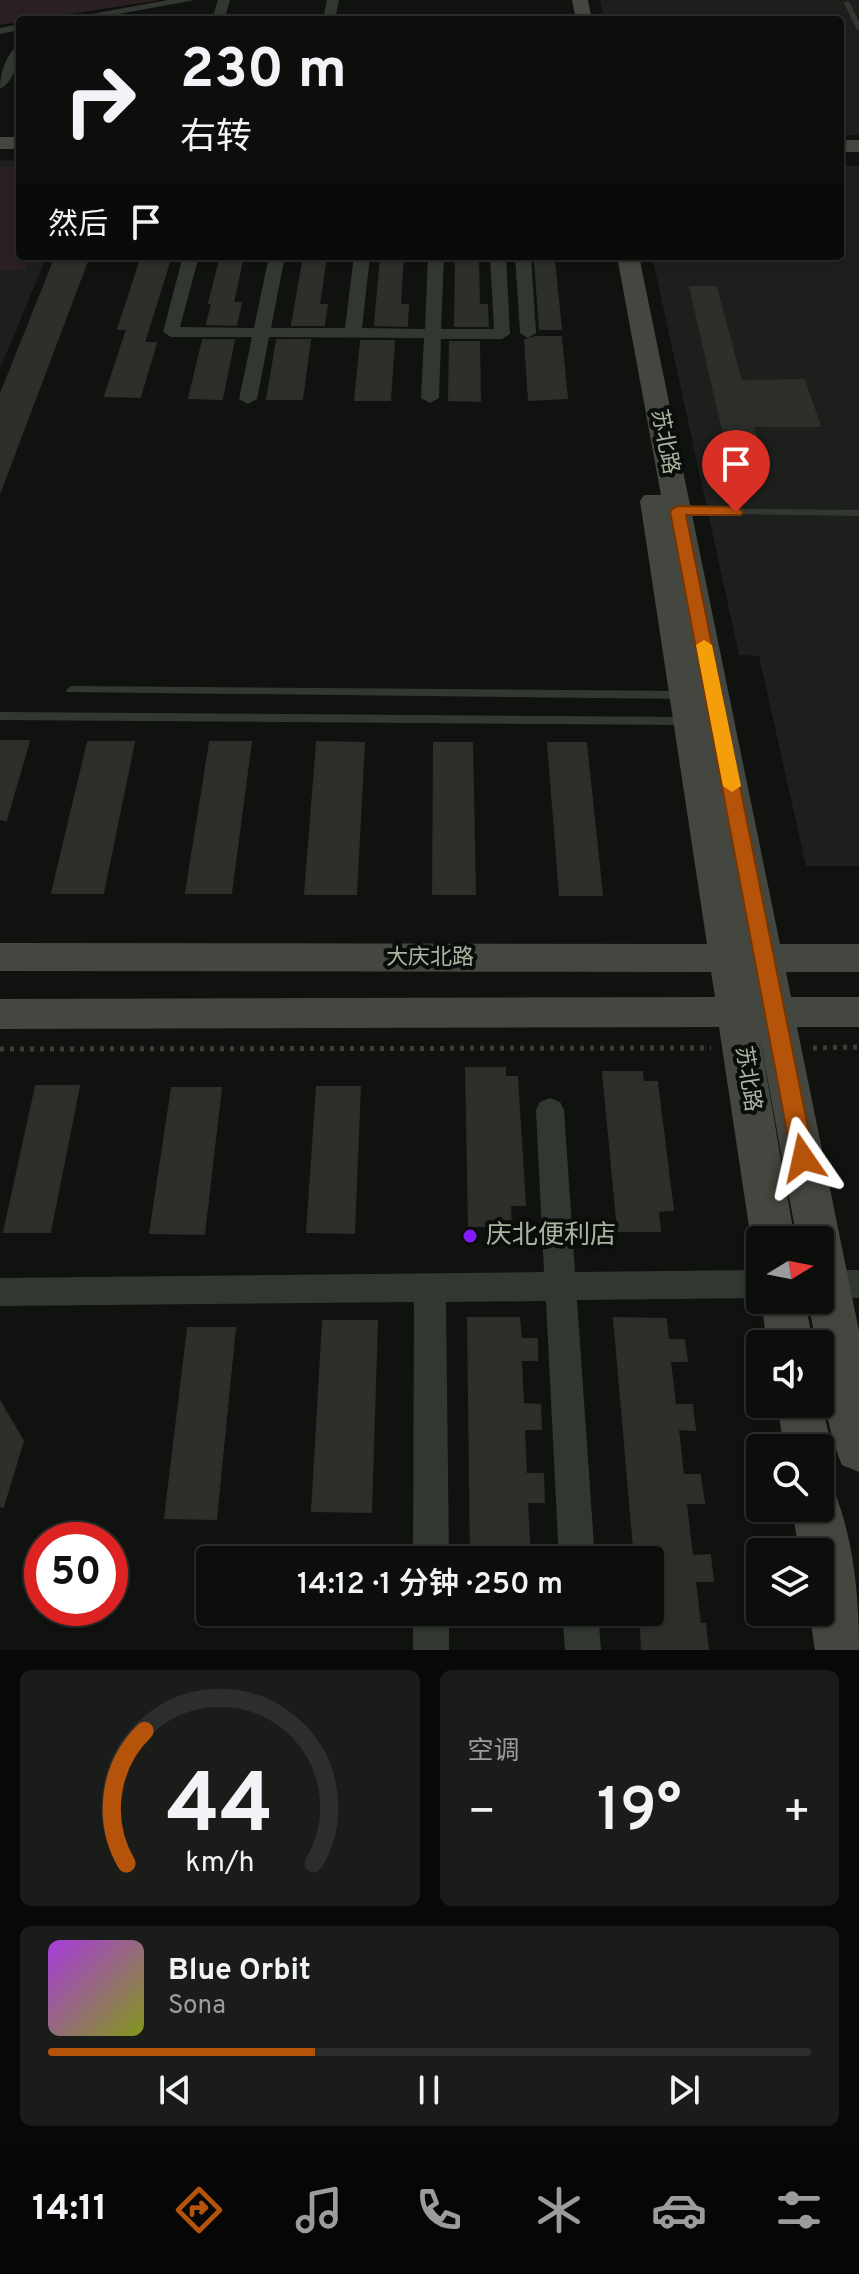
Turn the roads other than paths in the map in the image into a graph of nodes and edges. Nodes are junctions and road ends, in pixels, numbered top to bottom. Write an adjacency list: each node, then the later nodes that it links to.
1 (189, 0): 3 (street)
2 (847, 3): 4 (lane)
3 (90, 16)
4 (859, 28)
5 (16, 56): 6 (street)
6 (0, 86)
7 (190, 260): 15 (street)
8 (276, 260): 15 (street)
9 (362, 260): 16 (street)
10 (436, 260): 17 (street)
11 (498, 260): 17 (street)
12 (523, 260): 18 (street)
13 (612, 260): 24 (street, 苏北路)
14 (629, 260): 21 (street, 苏北路)
15 (262, 332): 16 (street); 20 (street)
16 (353, 333): 17 (street)
17 (434, 333): 19 (street)
18 (528, 333)
19 (430, 398)
20 (248, 399)
21 (677, 511): 22 (lane); 28 (street, 苏北路)
22 (859, 513)
23 (71, 690): 24 (lane)
24 (688, 708): 25 (lane); 28 (street, 苏北路)
25 (0, 716)
26 (0, 957): 28 (street, 大庆北路)
27 (859, 958): 28 (street, 大庆北路)
28 (748, 959): 31 (street, 苏北路)
29 (859, 1012): 31 (street)
30 (0, 1014): 31 (street)
31 (760, 1030): 33 (street, 苏北路); 34 (street, 苏北路)
32 (550, 1110): 36 (street)
33 (772, 1226)
34 (815, 1226)
35 (746, 1284): 36 (street)
36 (559, 1285): 37 (street); 43 (street)
37 (430, 1286): 39 (street); 42 (street)
38 (834, 1288): 40 (street)
39 (0, 1292)
40 (859, 1448)
41 (819, 1522): 48 (street)
42 (431, 1546)
43 (576, 1546)
44 (431, 1626): 46 (street)
45 (581, 1626): 47 (street)
46 (431, 1650)
47 (583, 1650)
48 (841, 1650)

